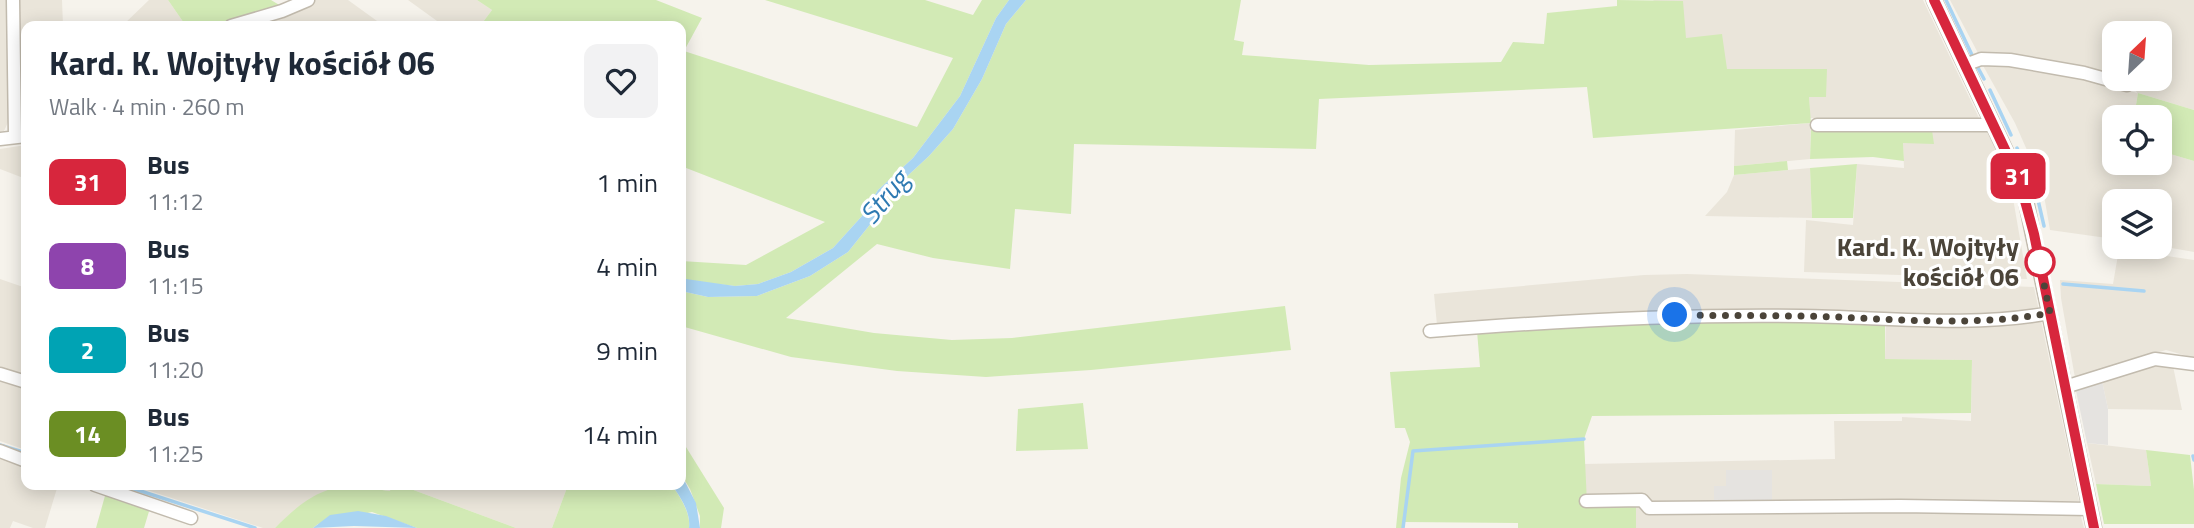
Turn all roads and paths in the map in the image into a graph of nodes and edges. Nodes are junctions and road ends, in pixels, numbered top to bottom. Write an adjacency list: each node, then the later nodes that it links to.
1 (13, 0): 9 (street)
2 (308, 0): 4 (street)
3 (1934, 0): 5 (street)
4 (248, 21)
5 (1965, 65): 6 (street); 8 (street)
6 (2102, 78)
7 (1816, 125): 8 (street)
8 (1994, 125): 11 (street)
9 (21, 136): 10 (street)
10 (0, 138)
11 (2050, 313): 12 (street); 16 (street)
12 (1430, 331)
13 (2194, 364): 16 (street)
14 (0, 374): 15 (street)
15 (21, 381)
16 (2066, 387): 21 (street)
17 (0, 451): 18 (street)
18 (21, 459)
19 (109, 490): 22 (street)
20 (1586, 502): 21 (street)
21 (2090, 509): 23 (street)
22 (191, 519)
23 (2094, 528)

